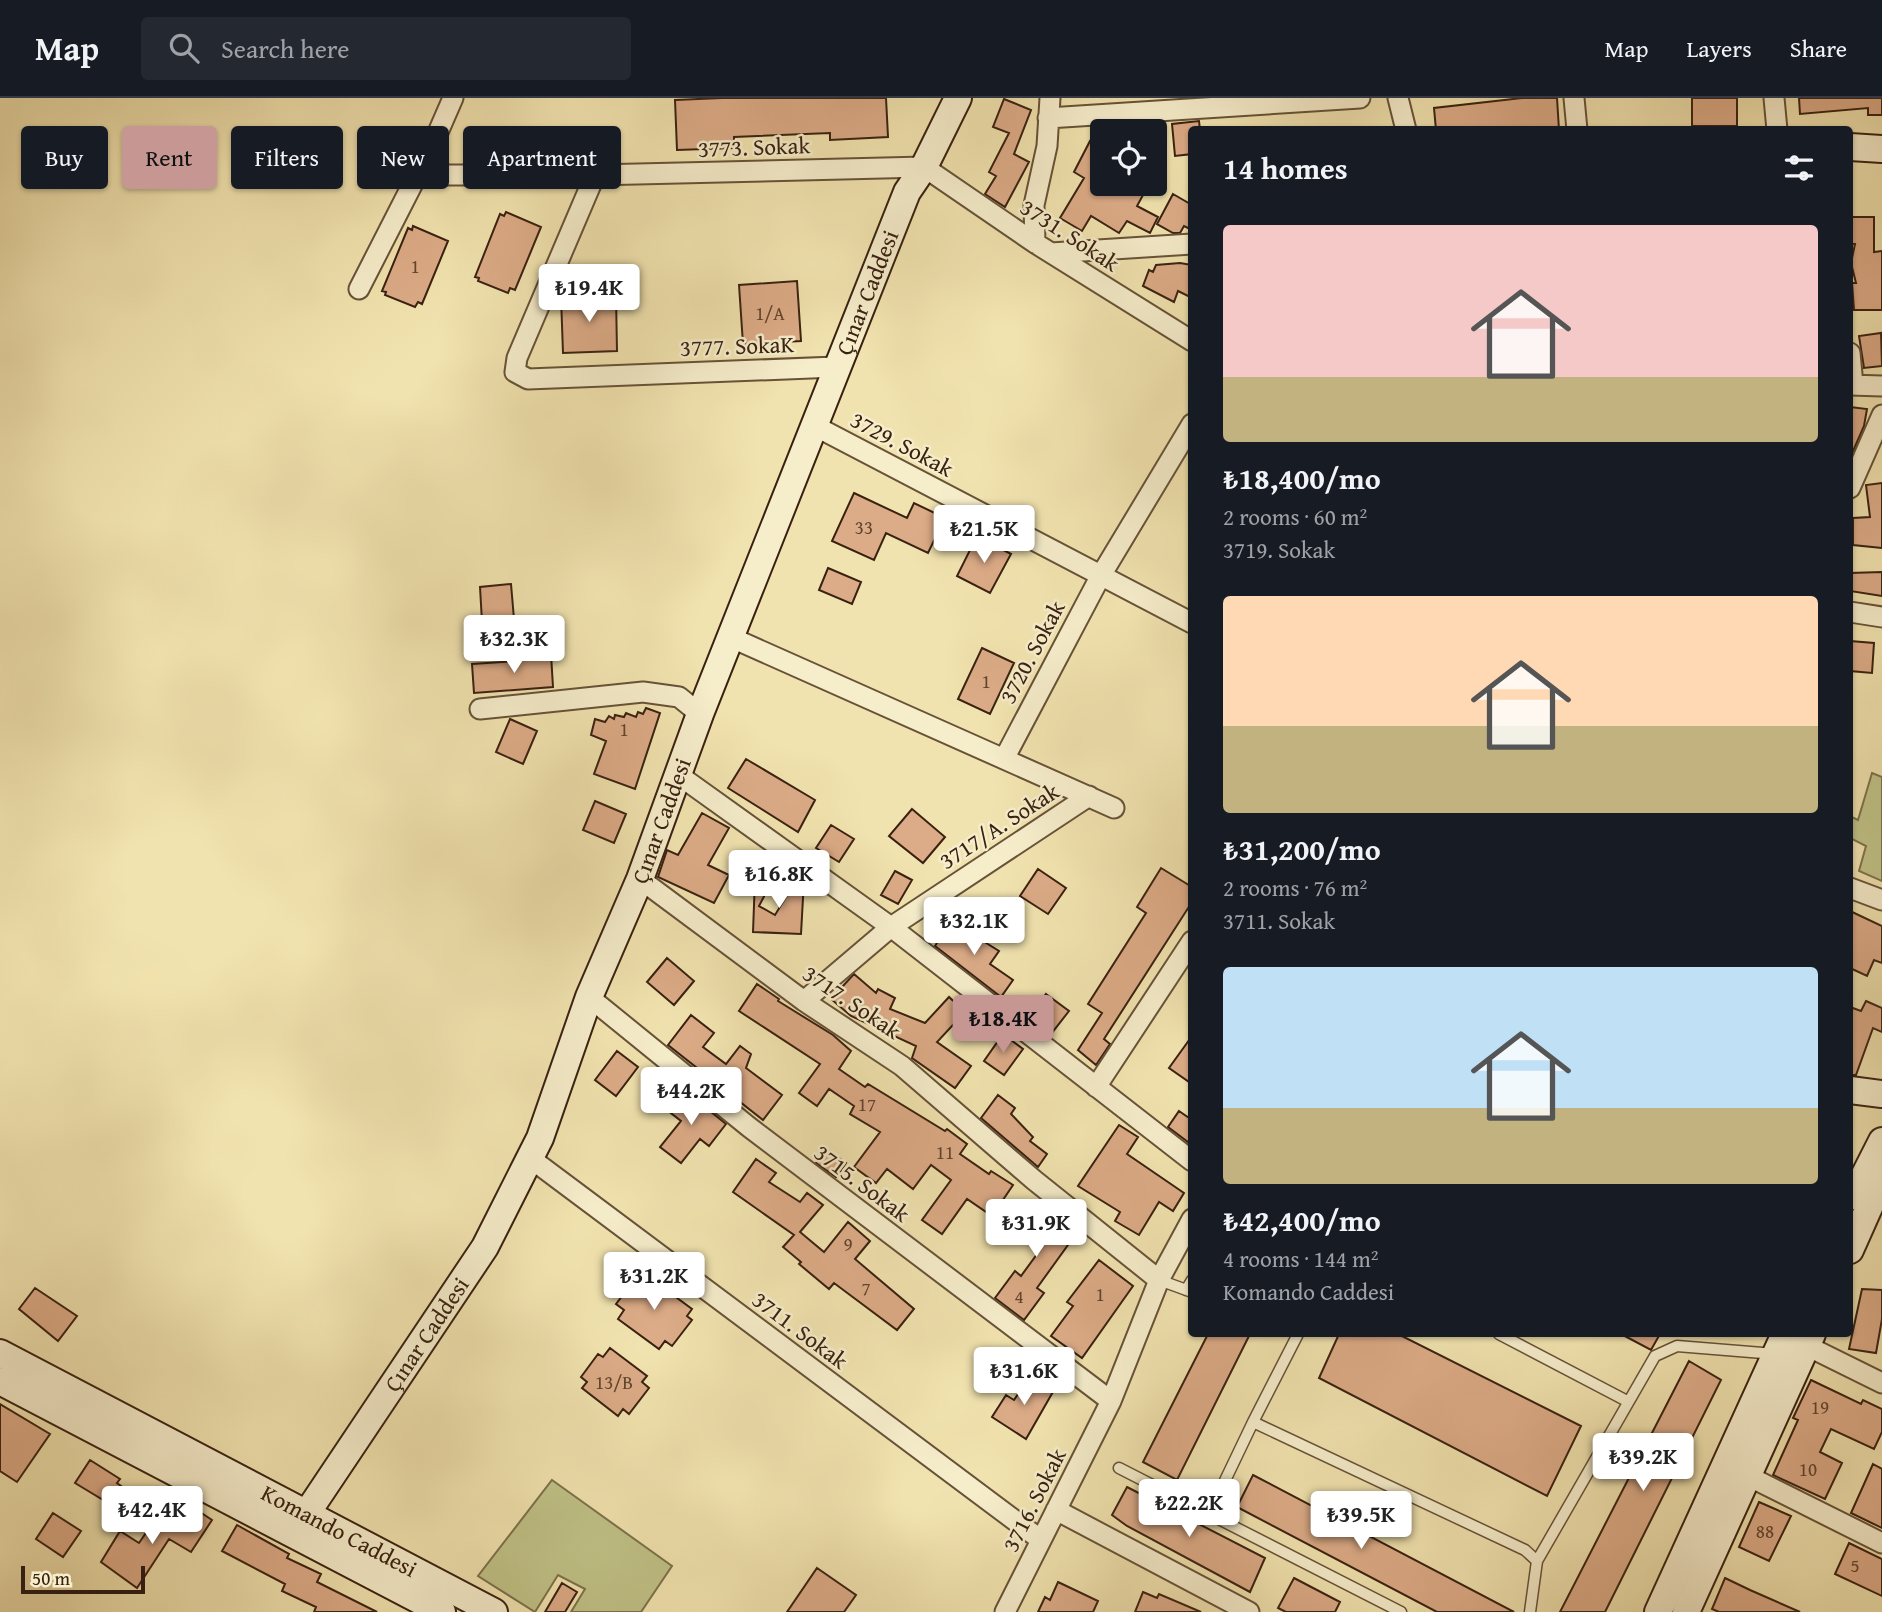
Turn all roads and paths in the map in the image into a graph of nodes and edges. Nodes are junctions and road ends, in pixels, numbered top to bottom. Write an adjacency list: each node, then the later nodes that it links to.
1 (453, 98): 8 (street)
2 (958, 98): 14 (street, Çınar Caddesi)
3 (1360, 98): 7 (street)
4 (1398, 98): 9 (street)
5 (1574, 98): 10 (street)
6 (1774, 98): 11 (street)
7 (1049, 108): 19 (street)
8 (440, 126)
9 (1405, 126)
10 (1577, 126)
11 (1777, 126)
12 (1853, 147): 13 (street)
13 (1882, 149)
14 (924, 167): 15 (street, 3773. Sokak); 19 (street, 3731. Sokak); 22 (street, Çınar Caddesi)
15 (621, 175)
16 (410, 189): 20 (street)
17 (589, 189): 22 (street, 3777. SokaK)
18 (1188, 244): 19 (street)
19 (1043, 248): 21 (street, 3731. Sokak)
20 (359, 289)
21 (1188, 339)
22 (836, 367): 26 (street, Çınar Caddesi)
23 (1853, 385): 24 (street)
24 (1882, 386)
25 (1882, 415): 28 (street)
26 (813, 425): 29 (street, 3729. Sokak); 33 (street, Çınar Caddesi)
27 (1188, 431): 29 (street, 3720. Sokak)
28 (1853, 481)
29 (1100, 577): 32 (street, 3729. Sokak); 36 (street, 3720. Sokak)
30 (1853, 612): 31 (street)
31 (1882, 617)
32 (1188, 621)
33 (730, 637): 35 (street, Çınar Caddesi); 36 (street)
34 (480, 709): 35 (street)
35 (700, 714): 37 (street, Çınar Caddesi)
36 (1004, 759): 38 (street)
37 (680, 776): 40 (street, Çınar Caddesi); 43 (street)
38 (1089, 796): 39 (street); 43 (street, 3717/A. Sokak)
39 (1114, 808)
40 (640, 879): 45 (street, Çınar Caddesi); 46 (street, 3717. Sokak)
41 (1853, 889): 42 (street)
42 (1882, 900)
43 (891, 927): 46 (street, 3717/A. Sokak); 47 (street)
44 (1188, 947): 47 (street)
45 (589, 997): 51 (street, Çınar Caddesi); 65 (street, 3715. Sokak)
46 (804, 1001): 57 (street, 3717. Sokak)
47 (1096, 1087): 52 (street)
48 (1853, 1090): 49 (street)
49 (1882, 1094)
50 (1882, 1141): 54 (street)
51 (530, 1158): 72 (street, Çınar Caddesi); 73 (street, 3711. Sokak)
52 (1188, 1158)
53 (1882, 1178): 56 (street)
54 (1853, 1199)
55 (1188, 1226): 57 (street, 3716. Sokak)
56 (1853, 1243)
57 (1159, 1280): 58 (lane); 65 (street, 3716. Sokak)
58 (1188, 1291)
59 (1296, 1337): 67 (lane)
60 (1505, 1337): 66 (lane)
61 (1793, 1340): 64 (street); 66 (lane); 69 (street); 83 (street)
62 (0, 1353): 72 (street, Komando Caddesi)
63 (0, 1381): 77 (street, Komando Caddesi)
64 (1882, 1383)
65 (1111, 1401): 70 (street, 3716. Sokak)
66 (1627, 1401): 75 (lane)
67 (1253, 1422): 71 (lane); 75 (lane)
68 (1119, 1468): 71 (lane)
69 (1746, 1475): 74 (street); 76 (street)
70 (1056, 1510): 73 (street, 3716. Sokak); 80 (street)
71 (1210, 1512): 81 (lane)
72 (307, 1513): 78 (street, Komando Caddesi)
73 (1041, 1540): 79 (street, 3716. Sokak)
74 (1882, 1542)
75 (1537, 1562): 82 (lane)
76 (1688, 1611)
77 (442, 1612)
78 (494, 1612)
79 (1005, 1612)
80 (1249, 1612)
81 (1401, 1612)
82 (1530, 1612)
83 (1658, 1612)

